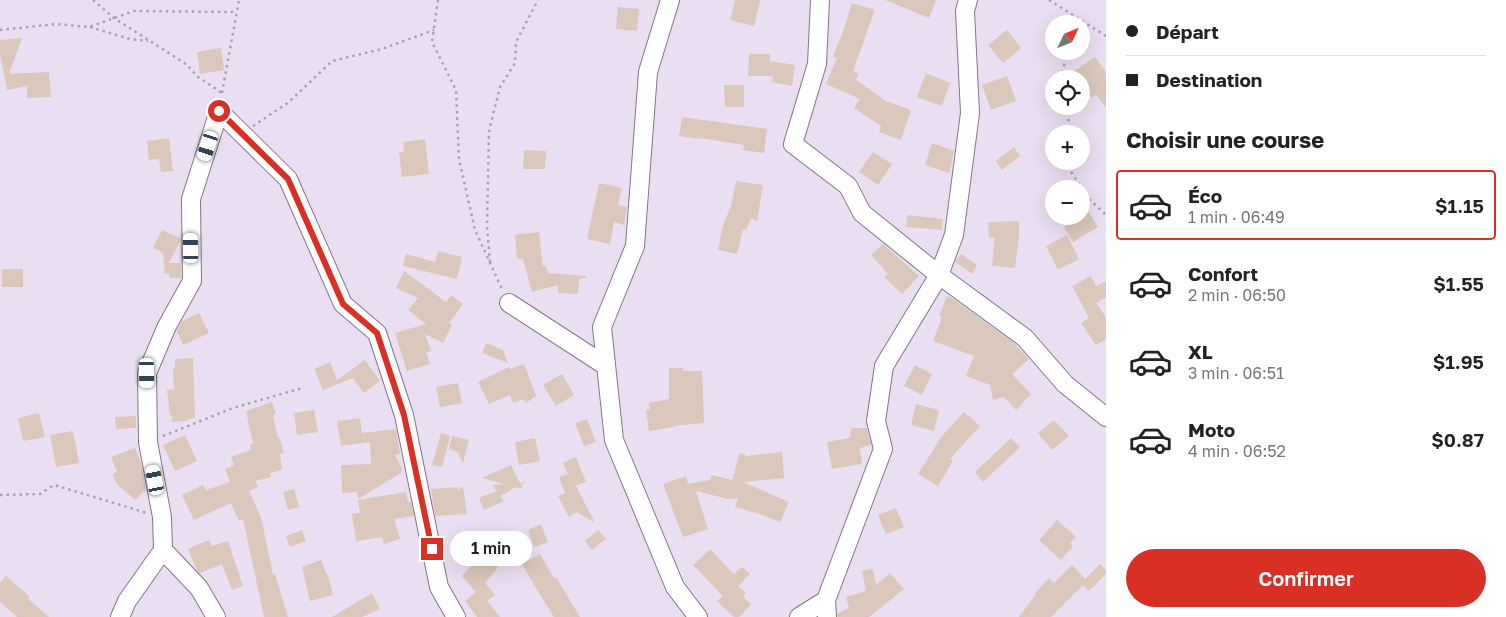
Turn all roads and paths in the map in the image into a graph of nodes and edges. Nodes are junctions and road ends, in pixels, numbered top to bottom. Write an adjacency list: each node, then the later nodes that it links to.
1 (93, 0): 11 (path)
2 (239, 0): 9 (path)
3 (438, 0): 15 (path)
4 (538, 0): 21 (path)
5 (670, 0): 24 (street)
6 (820, 0): 22 (street)
7 (968, 0): 22 (street)
8 (1049, 0): 10 (path)
9 (236, 12): 11 (path); 17 (path)
10 (1072, 15)
11 (114, 18): 13 (path); 17 (path)
12 (1090, 26): 16 (path)
13 (88, 27): 14 (path); 17 (path)
14 (0, 30)
15 (434, 30): 18 (path); 21 (path)
16 (1106, 36)
17 (150, 41)
18 (242, 134): 27 (street); 34 (street)
19 (1070, 170): 20 (path)
20 (1106, 215)
21 (490, 265): 23 (path)
22 (939, 275): 26 (street); 31 (street)
23 (509, 303): 24 (street)
24 (606, 366): 35 (street)
25 (302, 388): 27 (path)
26 (1106, 417)
27 (148, 442): 29 (street)
28 (0, 495): 29 (path)
29 (162, 517): 30 (street)
30 (163, 550): 32 (street); 33 (street)
31 (827, 608): 36 (street)
32 (120, 617)
33 (216, 617)
34 (456, 617)
35 (698, 617)
36 (799, 617)

